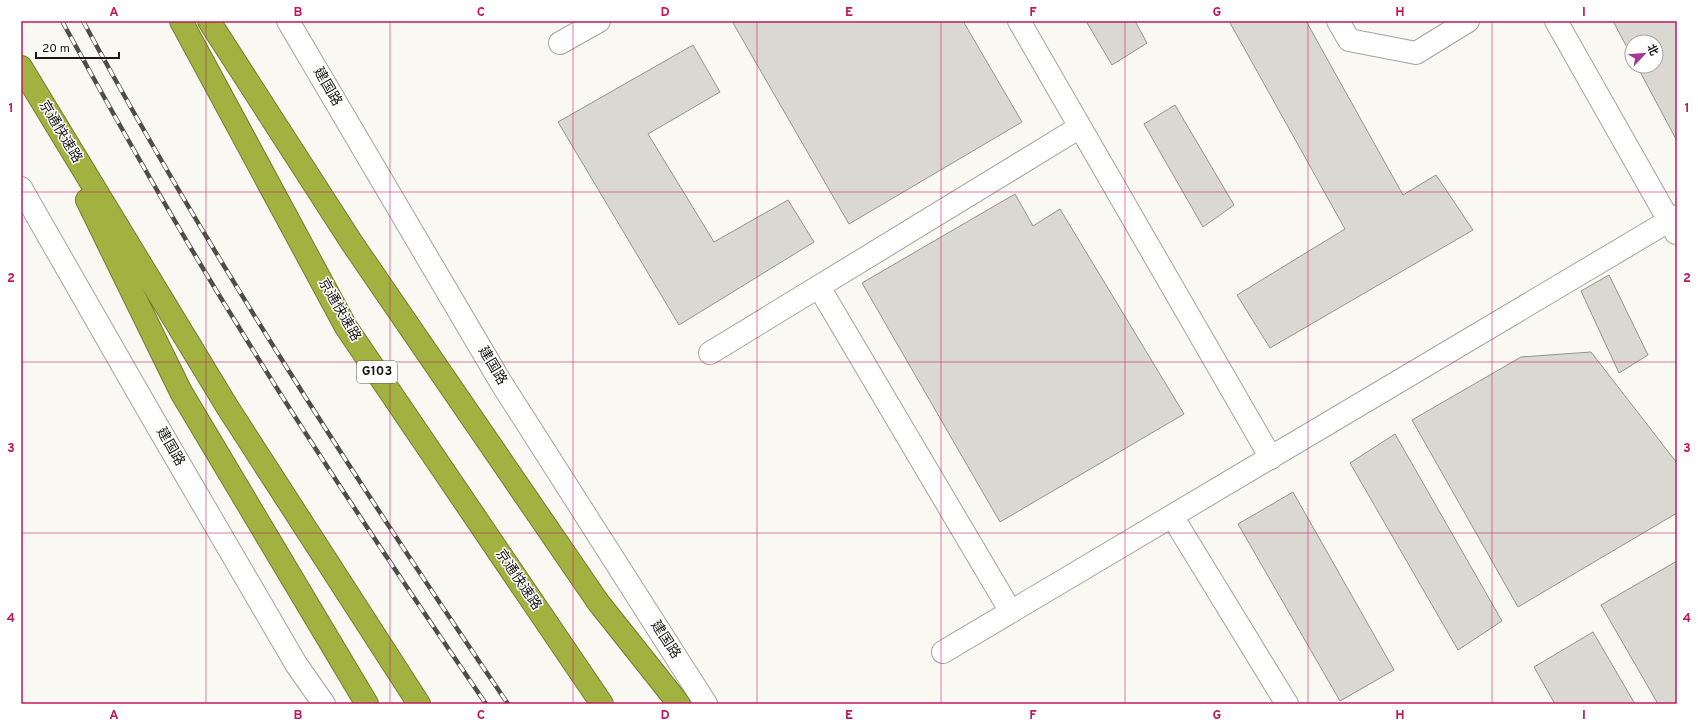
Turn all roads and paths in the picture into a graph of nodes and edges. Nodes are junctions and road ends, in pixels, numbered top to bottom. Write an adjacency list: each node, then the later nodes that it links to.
1 (181, 21): 23 (highway, 京通快速路 / G103)
2 (209, 21): 24 (highway)
3 (288, 21): 25 (street, 建国路)
4 (599, 21): 9 (street)
5 (1019, 21): 11 (street)
6 (1338, 21): 7 (street)
7 (1468, 21)
8 (1556, 21): 13 (street)
9 (560, 43)
10 (22, 68): 21 (highway); 22 (highway, 京通快速路)
11 (1080, 127): 14 (street); 16 (street)
12 (21, 188): 20 (street, 建国路)
13 (1674, 224): 16 (street)
14 (819, 287): 15 (street); 18 (street)
15 (710, 353)
16 (1271, 458): 17 (street)
17 (1172, 516): 18 (street); 26 (street)
18 (1011, 612): 19 (street)
19 (943, 652)
20 (324, 704)
21 (367, 704)
22 (419, 704)
23 (602, 704)
24 (679, 704)
25 (706, 704)
26 (1287, 704)

